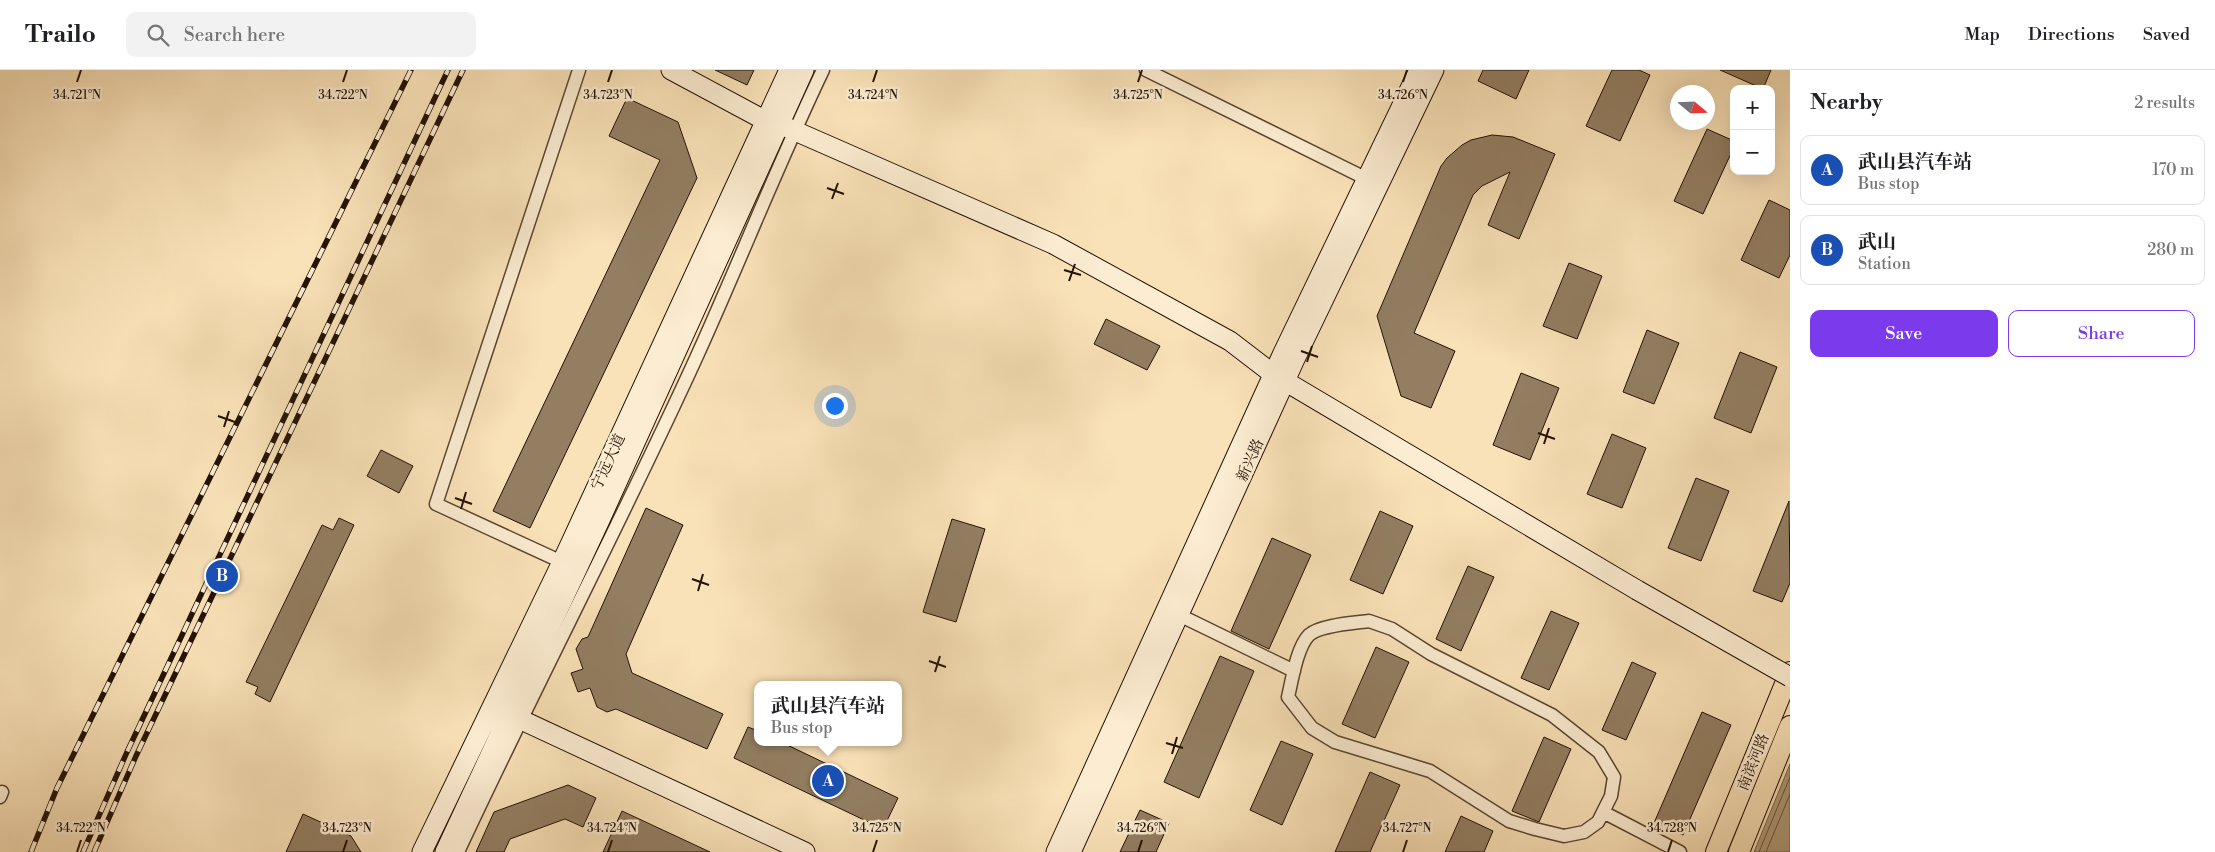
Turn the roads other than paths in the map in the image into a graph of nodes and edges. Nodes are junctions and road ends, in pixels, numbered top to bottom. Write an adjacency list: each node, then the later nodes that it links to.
1 (579, 70): 12 (street)
2 (671, 70): 9 (main road)
3 (789, 70): 9 (main road, 宁远大道)
4 (804, 70): 9 (main road, 宁远大道)
5 (823, 70): 9 (street, 宁远大道)
6 (1146, 70): 10 (street)
7 (1419, 70): 10 (main road, 新兴路)
8 (1434, 70): 11 (main road, 新兴路)
9 (779, 126): 11 (main road); 12 (main road, 宁远大道); 17 (main road, 宁远大道)
10 (1366, 179): 11 (main road, 新兴路)
11 (1280, 377): 13 (main road, 新兴路); 16 (main road, bridge)
12 (562, 562): 17 (main road, 宁远大道)
13 (1173, 612): 14 (street); 24 (main road, 新兴路); 25 (main road, 新兴路)
14 (1294, 671): 19 (street); 19 (street)
15 (1790, 672): 27 (main road, 南滨河路)
16 (1790, 677)
17 (507, 714): 20 (main road, 宁远大道); 21 (main road, 宁远大道); 22 (street, 宁远大道); 23 (main road)
18 (1790, 726): 28 (main road)
19 (1603, 812): 26 (street)
20 (422, 852)
21 (445, 852)
22 (458, 852)
23 (805, 852)
24 (1056, 852)
25 (1071, 852)
26 (1680, 852)
27 (1716, 852)
28 (1738, 852)

